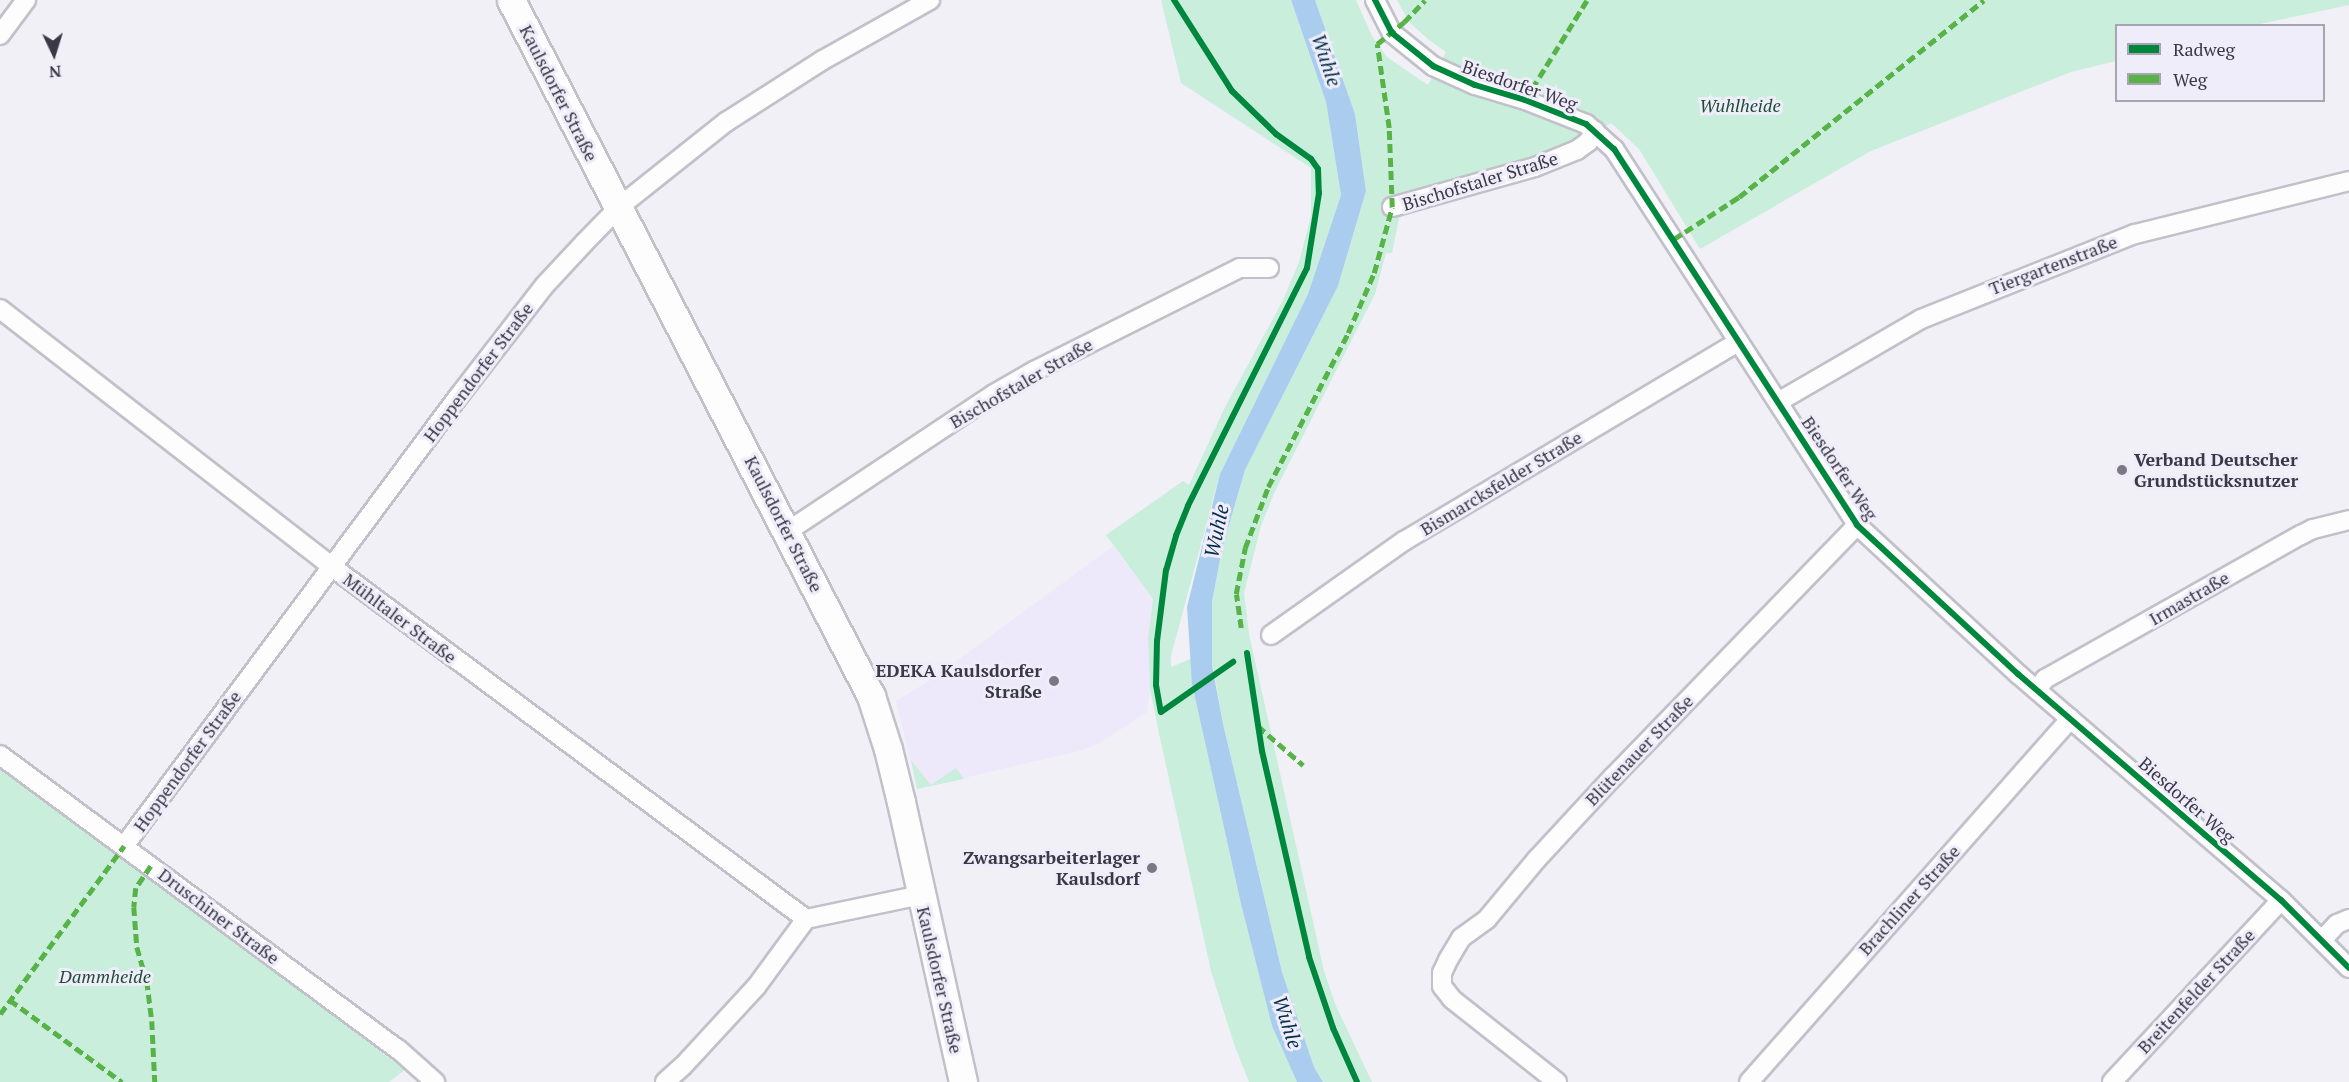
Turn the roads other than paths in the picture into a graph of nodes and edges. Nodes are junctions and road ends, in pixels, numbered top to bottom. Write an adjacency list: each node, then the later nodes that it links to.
1 (26, 0): 5 (street)
2 (511, 0): 8 (main road, Kaulsdorfer Straße)
3 (930, 0): 8 (street, Hoppendorfer Straße)
4 (1375, 0): 6 (street, Biesdorfer Weg)
5 (0, 35)
6 (1595, 131): 9 (street, Bischofstaler Straße); 12 (street, Biesdorfer Weg)
7 (2349, 181): 13 (street, Tiergartenstraße)
8 (619, 207): 16 (main road, Kaulsdorfer Straße); 17 (street, Hoppendorfer Straße)
9 (1392, 207)
10 (1269, 267): 16 (street, Bischofstaler Straße)
11 (0, 309): 17 (street, Mühltaler Straße)
12 (1738, 342): 13 (street, Biesdorfer Weg); 18 (street, Bismarcksfelder Straße)
13 (1778, 402): 15 (street, Biesdorfer Weg)
14 (2349, 520): 19 (street, Irmastraße)
15 (1857, 525): 19 (street, Biesdorfer Weg); 32 (street, Blütenauer Straße)
16 (788, 531): 23 (main road, Kaulsdorfer Straße)
17 (331, 566): 22 (street, Hoppendorfer Straße); 25 (street, Mühltaler Straße)
18 (1271, 635)
19 (2037, 690): 20 (street, Biesdorfer Weg)
20 (2070, 719): 24 (street, Biesdorfer Weg); 33 (street, Brachliner Straße)
21 (0, 754): 22 (street, Druschiner Straße)
22 (124, 846): 29 (street, Druschiner Straße)
23 (921, 895): 25 (street); 31 (main road, Kaulsdorfer Straße)
24 (2281, 900): 27 (street, Biesdorfer Weg); 34 (street, Breitenfelder Straße)
25 (806, 919): 30 (street)
26 (2349, 919): 27 (street)
27 (2322, 940): 28 (street, Biesdorfer Weg)
28 (2349, 968)
29 (435, 1082)
30 (665, 1082)
31 (963, 1082)
32 (1557, 1082)
33 (1749, 1082)
34 (2112, 1082)

